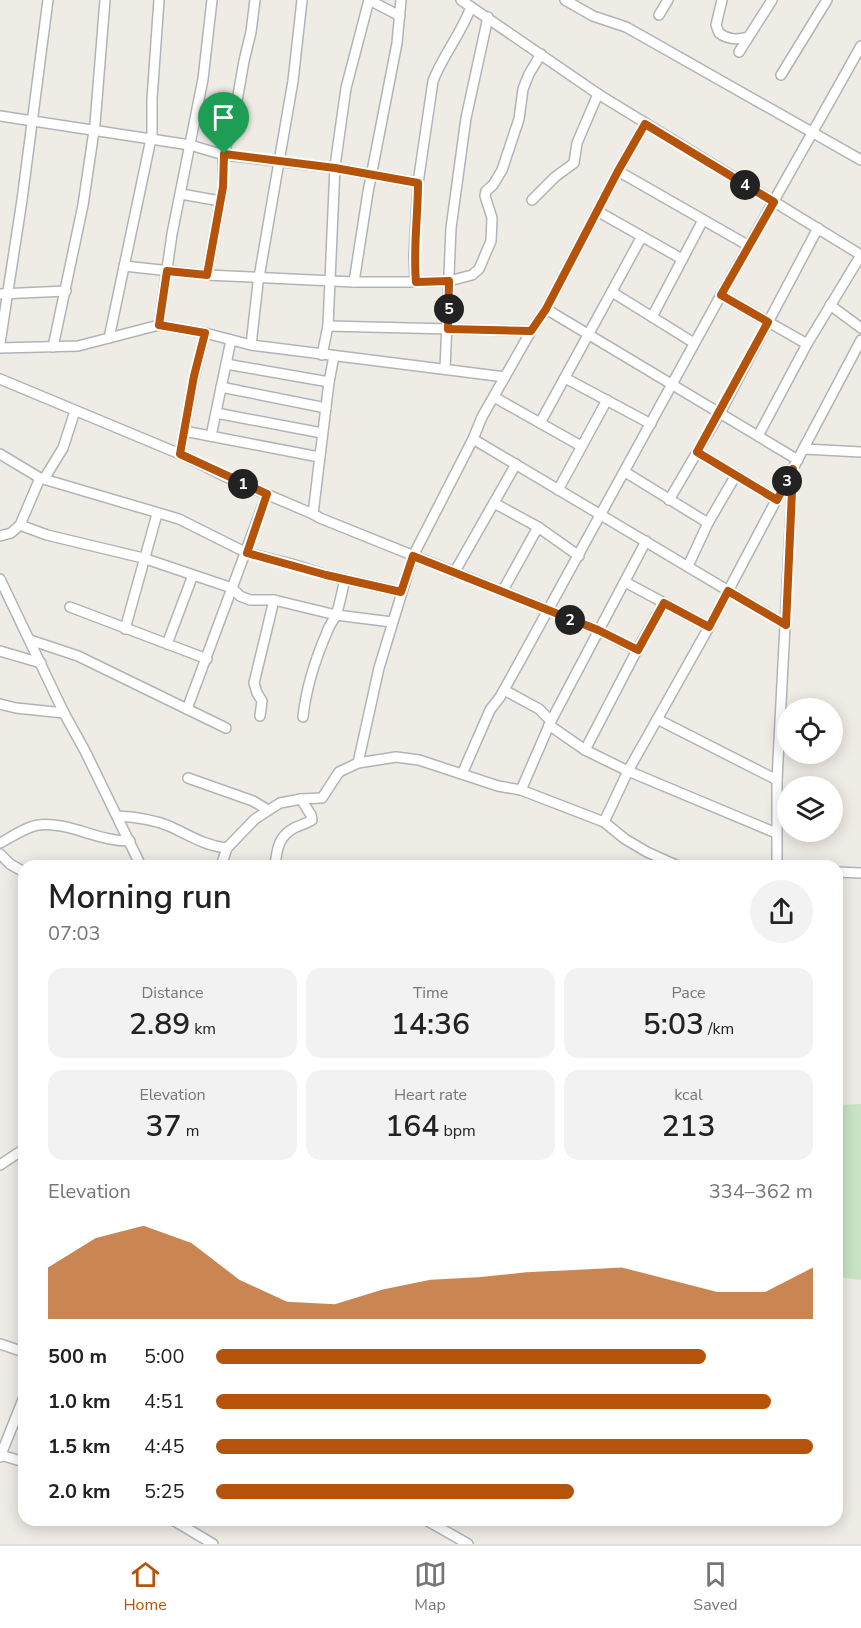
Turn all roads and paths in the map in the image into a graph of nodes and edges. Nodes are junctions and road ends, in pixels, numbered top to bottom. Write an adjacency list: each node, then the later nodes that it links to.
1 (48, 0): 26 (street)
2 (105, 0): 28 (street)
3 (159, 0): 30 (street)
4 (212, 0): 31 (street)
5 (255, 0): 32 (street)
6 (302, 0): 34 (street)
7 (369, 0): 17 (street); 35 (street)
8 (401, 0): 17 (street)
9 (461, 0): 15 (street)
10 (565, 0): 29 (street)
11 (668, 0): 16 (street)
12 (722, 0): 19 (street)
13 (772, 0): 19 (street)
14 (827, 0): 23 (street)
15 (471, 7): 18 (street); 38 (street)
16 (658, 15)
17 (400, 16): 37 (street)
18 (488, 17): 22 (street); 55 (street)
19 (748, 37): 21 (street)
20 (861, 46): 29 (street)
21 (739, 52)
22 (542, 54): 24 (street); 55 (street)
23 (781, 75)
24 (598, 94): 27 (street); 40 (street)
25 (0, 116): 26 (street)
26 (33, 121): 28 (street); 60 (street)
27 (645, 124): 36 (street); 42 (street)
28 (94, 131): 30 (street); 58 (street)
29 (812, 133): 33 (street); 42 (street)
30 (150, 140): 31 (street); 50 (street)
31 (190, 145): 32 (street); 39 (street)
32 (224, 154): 34 (street); 41 (street)
33 (861, 160)
34 (280, 161): 35 (street); 53 (street)
35 (335, 168): 37 (street); 54 (street)
36 (618, 171): 43 (street); 44 (street)
37 (371, 174): 38 (street); 56 (street)
38 (418, 183): 57 (street)
39 (181, 194): 41 (street); 51 (street)
40 (532, 200)
41 (220, 201): 52 (street)
42 (774, 202): 45 (street); 47 (street)
43 (597, 211): 46 (street); 63 (street)
44 (703, 220): 47 (street); 49 (street)
45 (819, 228): 48 (street); 65 (street)
46 (642, 238): 49 (street); 59 (street)
47 (749, 246): 61 (street)
48 (861, 255): 62 (street)
49 (682, 259): 64 (street)
50 (123, 266): 51 (street); 73 (street)
51 (167, 271): 52 (street); 66 (street)
52 (207, 275): 53 (street)
53 (260, 277): 54 (street); 79 (street)
54 (331, 279): 56 (street); 67 (street)
55 (449, 281): 57 (street); 69 (street)
56 (354, 282): 57 (street)
57 (416, 282)
58 (66, 291): 60 (street); 80 (street)
59 (612, 292): 64 (street); 72 (street)
60 (3, 294): 77 (street)
61 (721, 295): 65 (street); 76 (street)
62 (830, 305): 68 (street); 78 (street)
63 (546, 309): 70 (street); 72 (street)
64 (652, 316): 76 (street)
65 (768, 322): 78 (street); 97 (street)
66 (159, 325): 71 (street); 73 (street)
67 (328, 326): 69 (street); 82 (street)
68 (861, 328)
69 (448, 329): 70 (street); 85 (street)
70 (531, 331): 86 (street)
71 (205, 333): 74 (street); 100 (street)
72 (588, 335): 87 (street); 90 (street)
73 (109, 338): 80 (street)
74 (231, 340): 79 (street); 84 (street)
75 (861, 340): 106 (street)
76 (694, 343): 90 (street)
77 (0, 344)
78 (807, 344): 103 (street)
79 (251, 345): 82 (street)
80 (53, 347): 81 (street)
81 (0, 348)
82 (322, 355): 83 (street)
83 (334, 357): 85 (street); 89 (street)
84 (226, 364): 89 (street); 91 (street)
85 (445, 369): 86 (street)
86 (505, 377): 92 (street)
87 (565, 378): 93 (street); 98 (street)
88 (0, 380): 95 (street)
89 (329, 382): 94 (street)
90 (673, 385): 97 (street); 99 (street)
91 (221, 387): 94 (street); 96 (street)
92 (494, 397): 98 (street); 104 (street)
93 (607, 400): 99 (street); 105 (street)
94 (326, 408): 101 (street)
95 (75, 411): 110 (street); 116 (street)
96 (216, 413): 101 (street); 102 (street)
97 (720, 413): 103 (street); 107 (street)
98 (540, 423): 105 (street)
99 (651, 424): 114 (street)
100 (184, 431): 102 (street); 110 (street)
101 (322, 433): 111 (street)
102 (212, 436): 111 (street)
103 (758, 436): 113 (street)
104 (473, 439): 112 (street); 131 (street)
105 (581, 446): 117 (street)
106 (804, 449): 108 (street); 113 (street)
107 (697, 452): 115 (street); 119 (street)
108 (861, 452)
109 (0, 454): 116 (street)
110 (180, 454): 118 (street)
111 (319, 457): 123 (street)
112 (516, 465): 117 (street); 121 (street)
113 (796, 465): 120 (street); 150 (street)
114 (625, 472): 119 (street); 124 (street)
115 (736, 475): 120 (street); 125 (street)
116 (42, 478): 122 (street); 126 (street)
117 (558, 490): 124 (street)
118 (267, 494): 123 (street); 130 (street)
119 (669, 500): 125 (street)
120 (777, 500): 141 (street)
121 (494, 502): 127 (street); 135 (street)
122 (157, 514): 130 (street); 133 (street)
123 (313, 514): 131 (street)
124 (601, 515): 129 (street); 132 (street)
125 (708, 523): 134 (street)
126 (20, 525): 128 (street); 133 (street)
127 (538, 527): 132 (street); 143 (street)
128 (0, 536)
129 (646, 541): 134 (street); 139 (street)
130 (247, 553): 138 (street); 140 (street)
131 (413, 556): 135 (street); 142 (street)
132 (579, 556): 147 (street)
133 (143, 558): 136 (street); 152 (street)
134 (688, 566): 141 (street)
135 (454, 573): 143 (street)
136 (193, 575): 140 (street); 155 (street)
137 (0, 579): 154 (street)
138 (345, 579): 142 (street); 148 (street)
139 (625, 582): 145 (street); 153 (street)
140 (231, 588): 144 (street); 158 (street)
141 (728, 591): 150 (street); 151 (street)
142 (401, 592): 149 (street)
143 (502, 592): 147 (street)
144 (274, 600): 148 (street); 164 (street)
145 (664, 603): 151 (street); 156 (street)
146 (70, 607): 152 (street)
147 (548, 611): 153 (street); 160 (street)
148 (336, 615): 149 (street); 165 (street)
149 (392, 622): 170 (street)
150 (786, 625): 173 (street)
151 (709, 627): 166 (street)
152 (125, 629): 155 (street)
153 (598, 630): 156 (street); 167 (street)
154 (30, 640): 159 (street); 162 (street)
155 (167, 644): 158 (street)
156 (638, 650): 169 (street)
157 (0, 651): 159 (street)
158 (207, 658): 162 (street)
159 (41, 663): 163 (street)
160 (504, 690): 167 (street); 172 (street)
161 (0, 704): 163 (street)
162 (187, 709): 168 (street)
163 (64, 713): 179 (street)
164 (260, 716)
165 (303, 717)
166 (657, 719): 171 (street); 175 (street)
167 (550, 723): 169 (street); 176 (street)
168 (226, 728)
169 (585, 750): 171 (street)
170 (358, 763): 172 (street); 177 (street)
171 (628, 771): 180 (street); 181 (street)
172 (462, 774): 176 (street)
173 (777, 776)
174 (188, 778): 178 (street)
175 (777, 780): 181 (street)
176 (521, 790): 180 (street)
177 (301, 799): 178 (street); 188 (street)
178 (268, 810): 184 (street)
179 (118, 816): 182 (street); 184 (street)
180 (604, 822): 189 (street)
181 (776, 833): 190 (street)
182 (130, 841): 183 (street); 186 (street)
183 (0, 843)
184 (227, 849): 187 (street)
185 (0, 854): 191 (street)
186 (138, 860)
187 (223, 860)
188 (276, 860)
189 (666, 860)
190 (777, 860)
191 (18, 869)
192 (843, 872): 193 (street)
193 (861, 873)
194 (18, 1153): 195 (street)
195 (0, 1165)
196 (0, 1344): 197 (street)
197 (18, 1350)
198 (18, 1412): 199 (street)
199 (0, 1456): 200 (street)
200 (18, 1460)
201 (183, 1526): 203 (street)
202 (436, 1526): 204 (street)
203 (213, 1544)
204 (468, 1544)

